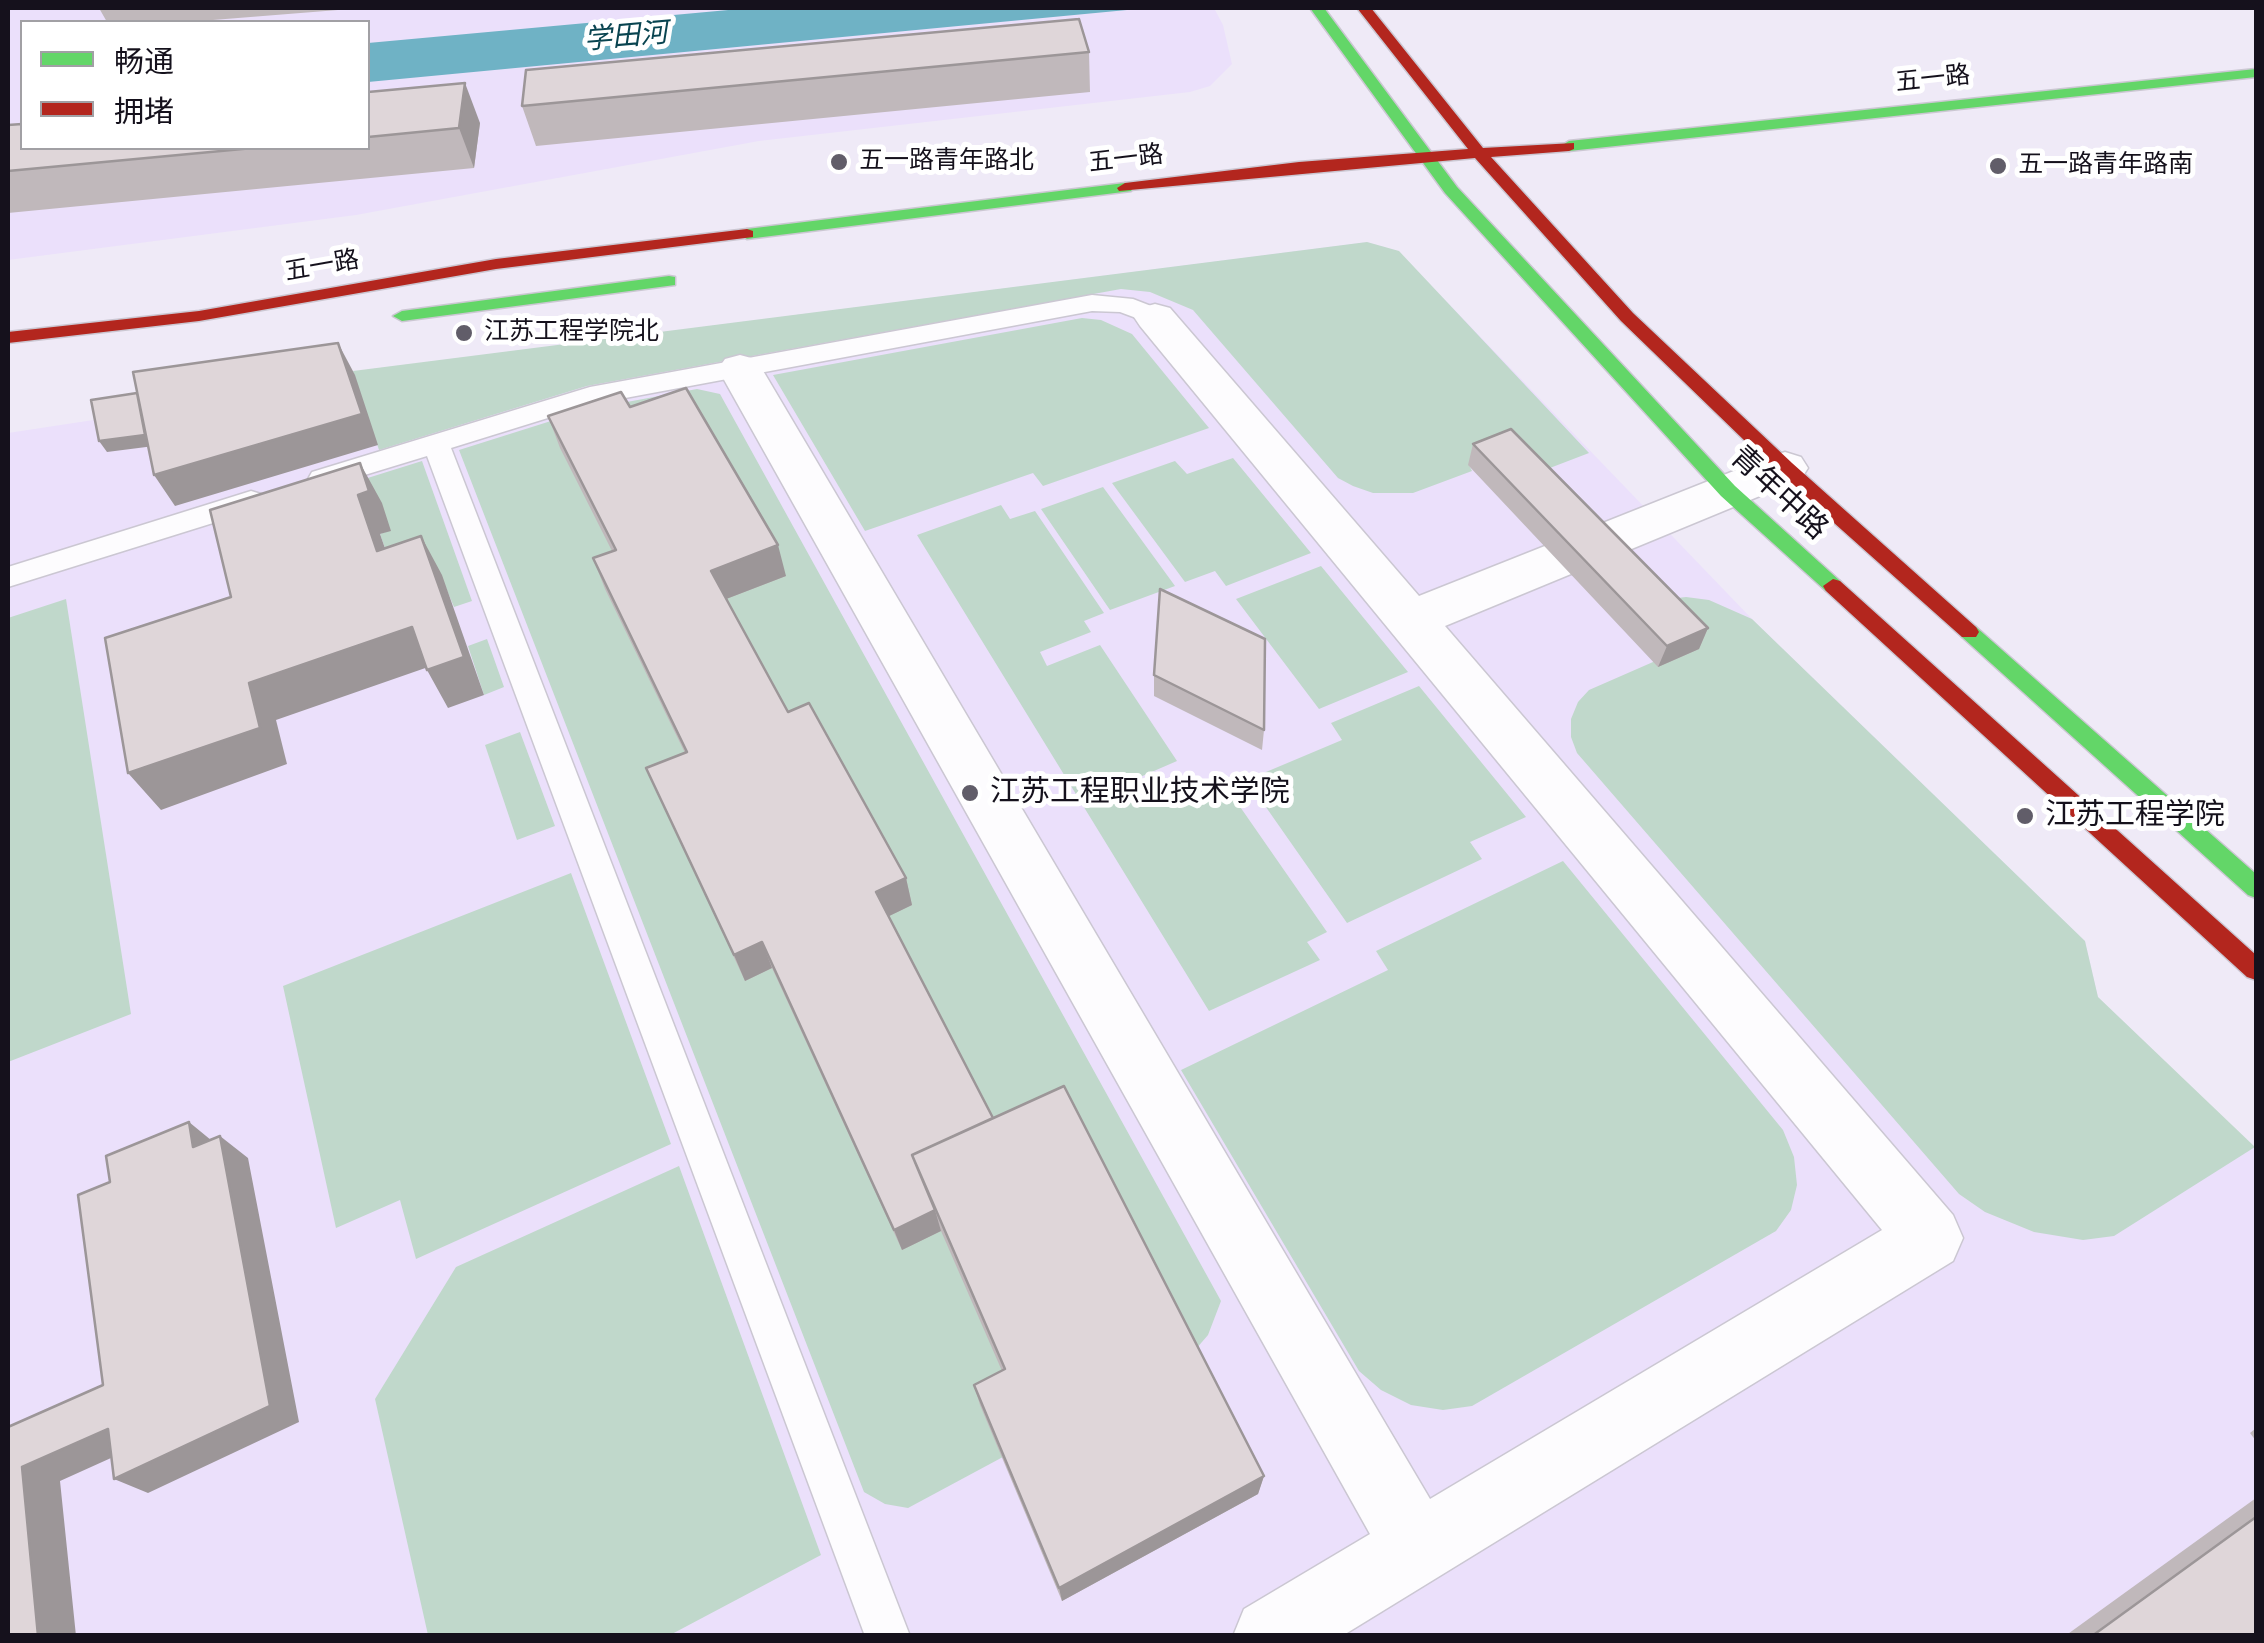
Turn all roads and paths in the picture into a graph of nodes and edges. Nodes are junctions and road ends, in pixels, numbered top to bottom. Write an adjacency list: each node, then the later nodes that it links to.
1 (1317, 8): 8 (main road, 青年中路)
2 (1364, 8): 7 (main road, 青年中路)
3 (2169, 58): 4 (main road)
4 (2256, 59)
5 (2256, 73): 10 (main road, 五一路)
6 (1486, 117): 7 (main road)
7 (1453, 119): 8 (main road); 10 (main road, 青年中路)
8 (1402, 126): 9 (main road); 11 (main road, 青年中路)
9 (1369, 129)
10 (1479, 153): 11 (main road, 五一路); 13 (main road, 青年中路)
11 (1425, 157): 14 (main road, 青年中路); 17 (main road, 五一路)
12 (1542, 182): 13 (main road)
13 (1506, 185): 14 (main road); 23 (main road, 青年中路)
14 (1442, 191): 24 (main road, 青年中路)
15 (582, 230): 17 (main road)
16 (698, 277): 19 (main road)
17 (199, 316): 20 (main road, 五一路)
18 (1155, 317): 21 (lane); 26 (street)
19 (384, 318)
20 (8, 338)
21 (740, 369): 22 (lane); 29 (street)
22 (436, 444): 25 (lane); 30 (lane)
23 (1786, 468): 24 (street); 27 (main road, 青年中路)
24 (1728, 491): 26 (street); 28 (main road, 青年中路)
25 (8, 577)
26 (1410, 620): 29 (street)
27 (2247, 868)
28 (2256, 970)
29 (1418, 1548): 31 (street)
30 (888, 1636)
31 (1271, 1636)

